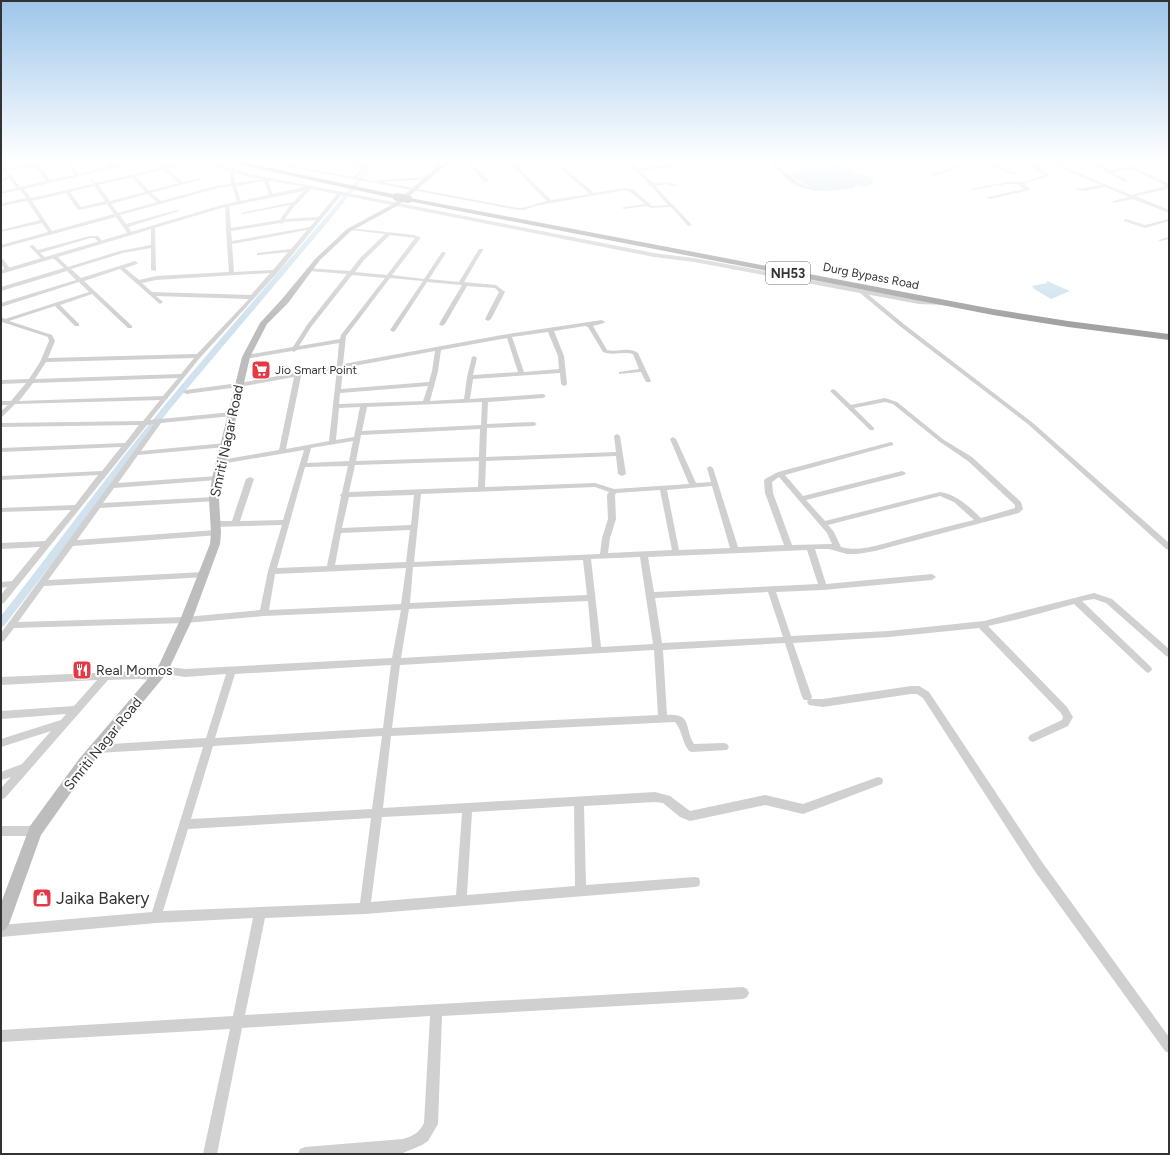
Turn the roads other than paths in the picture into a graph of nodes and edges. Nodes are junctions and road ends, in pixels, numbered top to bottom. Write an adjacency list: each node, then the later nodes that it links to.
1 (38, 213): 17 (street)
2 (126, 213): 13 (street)
3 (171, 213): 20 (street)
4 (199, 213): 21 (street)
5 (227, 213): 24 (street)
6 (288, 213): 18 (street)
7 (325, 213): 14 (street)
8 (377, 213): 23 (main road, Smriti Nagar Road)
9 (459, 213): 44 (street)
10 (487, 213): 30 (highway, Durg Bypass Road / NH53)
11 (496, 213): 80 (highway, Durg Bypass Road / NH53)
12 (679, 213): 19 (street)
13 (118, 215): 20 (street); 26 (street)
14 (321, 218): 18 (street); 22 (street)
15 (1126, 220): 16 (street)
16 (1169, 220)
17 (44, 221): 25 (street); 26 (street)
18 (282, 221): 24 (street); 28 (street)
19 (690, 225)
20 (126, 226): 27 (street)
21 (153, 226): 27 (street); 36 (street)
22 (312, 228): 28 (street); 38 (street)
23 (350, 229): 29 (street); 50 (main road, Smriti Nagar Road)
24 (228, 230): 34 (street)
25 (1, 231)
26 (51, 233): 37 (street)
27 (130, 233): 33 (street)
28 (285, 233): 34 (street)
29 (388, 234): 56 (street); 57 (street)
30 (605, 237): 44 (highway); 68 (highway, Durg Bypass Road / NH53)
31 (1169, 238): 32 (street)
32 (1160, 240)
33 (101, 242): 40 (street); 43 (street)
34 (229, 243): 55 (street)
35 (31, 246): 40 (street)
36 (154, 246): 49 (street); 52 (street)
37 (1, 247)
38 (293, 250): 42 (street); 53 (street)
39 (480, 250): 61 (street)
40 (36, 252): 45 (street)
41 (444, 253): 59 (street)
42 (260, 254)
43 (54, 256): 45 (street); 49 (street)
44 (666, 256): 64 (street)
45 (44, 259): 51 (street)
46 (1, 260): 51 (street)
47 (135, 264): 48 (street)
48 (122, 268): 58 (street); 60 (street)
49 (68, 269): 58 (street); 62 (street)
50 (309, 269): 56 (street); 87 (main road, Smriti Nagar Road)
51 (8, 270): 54 (street)
52 (154, 270)
53 (276, 270): 55 (street); 66 (street)
54 (1, 272)
55 (232, 273): 60 (street)
56 (350, 274): 57 (street); 85 (street)
57 (387, 278): 59 (street); 83 (street)
58 (81, 281): 63 (street); 70 (street)
59 (426, 281): 61 (street); 79 (street)
60 (139, 282): 65 (street)
61 (463, 284): 71 (street); 74 (street)
62 (1, 289)
63 (93, 292): 69 (street); 77 (street)
64 (862, 292): 68 (street); 173 (street)
65 (152, 294): 66 (street); 67 (street)
66 (252, 297): 86 (street)
67 (160, 302)
68 (949, 303): 82 (highway, Durg Bypass Road / NH53)
69 (56, 304): 72 (street); 75 (street)
70 (1, 305)
71 (488, 319)
72 (2, 320): 89 (street)
73 (602, 322): 76 (street)
74 (442, 324)
75 (77, 325)
76 (588, 325): 78 (street); 91 (street)
77 (130, 328)
78 (550, 329): 81 (street); 92 (street)
79 (393, 330)
80 (1169, 331)
81 (509, 336): 84 (street); 95 (street)
82 (1169, 337)
83 (341, 342): 85 (street); 90 (street)
84 (438, 348): 90 (street); 102 (street)
85 (294, 350): 87 (street)
86 (199, 356): 89 (street); 96 (street)
87 (246, 357): 101 (main road, Smriti Nagar Road)
88 (474, 358): 97 (street)
89 (45, 360): 98 (street)
90 (341, 366): 93 (street); 104 (street)
91 (643, 370): 94 (street); 99 (street)
92 (563, 371): 95 (street); 103 (street)
93 (298, 373): 101 (street); 134 (street)
94 (621, 373)
95 (522, 374): 97 (street)
96 (182, 376): 98 (street); 108 (street)
97 (470, 377): 110 (street)
98 (30, 381): 100 (street); 111 (street)
99 (648, 381)
100 (1, 382)
101 (239, 384): 106 (street); 118 (main road, Smriti Nagar Road)
102 (431, 384): 104 (street); 113 (street)
103 (564, 384)
104 (338, 391): 115 (street)
105 (833, 391): 116 (street)
106 (186, 392)
107 (543, 396): 109 (street)
108 (164, 398): 111 (street); 120 (street)
109 (485, 400): 110 (street); 123 (street)
110 (467, 401): 113 (street)
111 (14, 402): 112 (street); 117 (street)
112 (1, 403)
113 (426, 403): 114 (street)
114 (364, 405): 115 (street); 125 (street)
115 (336, 406): 128 (street)
116 (849, 407): 124 (street); 162 (street)
117 (1, 414)
118 (232, 414): 119 (street); 131 (main road, Smriti Nagar Road)
119 (159, 421): 120 (street); 135 (street)
120 (144, 423): 122 (street); 130 (street)
121 (534, 424): 123 (street)
122 (1, 425)
123 (484, 427): 125 (street); 137 (street)
124 (872, 429)
125 (358, 436): 128 (street); 139 (street)
126 (617, 436): 136 (street)
127 (673, 439): 150 (street)
128 (332, 442): 132 (street)
129 (891, 444): 145 (street)
130 (125, 445): 133 (street); 142 (street)
131 (226, 445): 135 (street); 138 (main road, Smriti Nagar Road)
132 (308, 446): 134 (street); 140 (street)
133 (1, 450)
134 (282, 451): 138 (street)
135 (137, 453): 151 (street)
136 (619, 454): 137 (street); 144 (street)
137 (483, 458): 139 (street); 153 (street)
138 (221, 462): 147 (main road, Smriti Nagar Road)
139 (352, 463): 140 (street); 156 (street)
140 (303, 465): 163 (street)
141 (710, 468): 149 (street)
142 (103, 473): 146 (street); 160 (street)
143 (902, 473): 157 (street)
144 (622, 474)
145 (780, 474): 157 (street); 174 (street)
146 (1, 478)
147 (217, 478): 151 (street); 158 (main road, Smriti Nagar Road)
148 (250, 479): 164 (street)
149 (715, 484): 150 (street); 176 (street)
150 (692, 485): 152 (street)
151 (112, 486): 159 (street)
152 (663, 488): 154 (street); 177 (street)
153 (481, 490): 154 (street); 155 (street)
154 (614, 491): 179 (street)
155 (418, 492): 156 (street); 166 (street)
156 (344, 495): 168 (street)
157 (801, 499): 165 (street)
158 (214, 500): 159 (street); 167 (main road, Smriti Nagar Road)
159 (98, 506): 169 (street)
160 (76, 507): 161 (street); 170 (street)
161 (1, 510)
162 (980, 521): 165 (street); 175 (street)
163 (286, 522): 164 (street); 183 (street)
164 (235, 524): 167 (street)
165 (823, 524): 175 (street)
166 (415, 527): 168 (street); 181 (street)
167 (216, 529): 169 (street); 184 (main road, Smriti Nagar Road)
168 (337, 531): 182 (street)
169 (71, 543): 186 (street)
170 (46, 544): 171 (street); 187 (street)
171 (1, 546)
172 (810, 547): 174 (street); 175 (street); 189 (street)
173 (1169, 547)
174 (789, 548): 176 (street)
175 (838, 548)
176 (735, 551): 177 (street)
177 (676, 553): 178 (street)
178 (644, 555): 179 (street); 191 (street)
179 (604, 557): 180 (street)
180 (587, 558): 181 (street); 192 (street)
181 (410, 566): 182 (street); 195 (street)
182 (330, 569): 183 (street)
183 (272, 571): 196 (street)
184 (204, 575): 186 (street); 197 (main road, Smriti Nagar Road)
185 (932, 577): 189 (street)
186 (42, 583): 199 (street)
187 (14, 584): 188 (street); 194 (street)
188 (1, 585)
189 (823, 587): 190 (street)
190 (771, 589): 191 (street); 201 (street)
191 (650, 595): 202 (street)
192 (591, 598): 195 (street); 203 (street)
193 (1075, 600): 198 (street); 204 (street); 206 (street)
194 (1, 601)
195 (405, 608): 196 (street); 205 (street)
196 (264, 613): 197 (street)
197 (186, 620): 199 (street); 208 (main road, Smriti Nagar Road)
198 (981, 624): 201 (street); 216 (street)
199 (11, 626): 200 (street)
200 (1, 639)
201 (787, 639): 202 (street); 243 (street)
202 (658, 646): 203 (street); 213 (street)
203 (597, 650): 205 (street)
204 (1169, 654)
205 (396, 662): 207 (street); 215 (street)
206 (1148, 669)
207 (231, 671): 208 (street); 218 (street)
208 (161, 674): 209 (street); 220 (main road, Smriti Nagar Road)
209 (106, 676): 210 (street); 211 (street)
210 (1, 681)
211 (76, 710): 212 (street); 214 (street)
212 (1, 715)
213 (663, 719): 215 (street); 219 (street)
214 (65, 723): 217 (street); 221 (street)
215 (387, 732): 218 (street); 227 (street)
216 (1033, 738)
217 (1, 743)
218 (209, 743): 220 (street); 228 (street)
219 (724, 747)
220 (96, 749): 230 (main road, Smriti Nagar Road)
221 (25, 768): 222 (street); 224 (street)
222 (1, 776)
223 (878, 781): 225 (street)
224 (1, 795)
225 (579, 801): 226 (street); 232 (street)
226 (467, 807): 227 (street); 233 (street)
227 (377, 813): 228 (street); 234 (street)
228 (185, 824): 236 (street)
229 (1, 831): 230 (street)
230 (35, 831): 237 (main road, Smriti Nagar Road)
231 (695, 882): 232 (street)
232 (581, 891): 233 (street)
233 (461, 900): 234 (street)
234 (365, 908): 235 (street)
235 (260, 912): 236 (street); 241 (street)
236 (156, 917): 238 (street)
237 (1, 924)
238 (1, 931)
239 (744, 993): 240 (street)
240 (436, 1010): 241 (street); 245 (street)
241 (237, 1023): 242 (street); 244 (street)
242 (1, 1036)
243 (1169, 1047)
244 (210, 1154)
245 (305, 1154)

